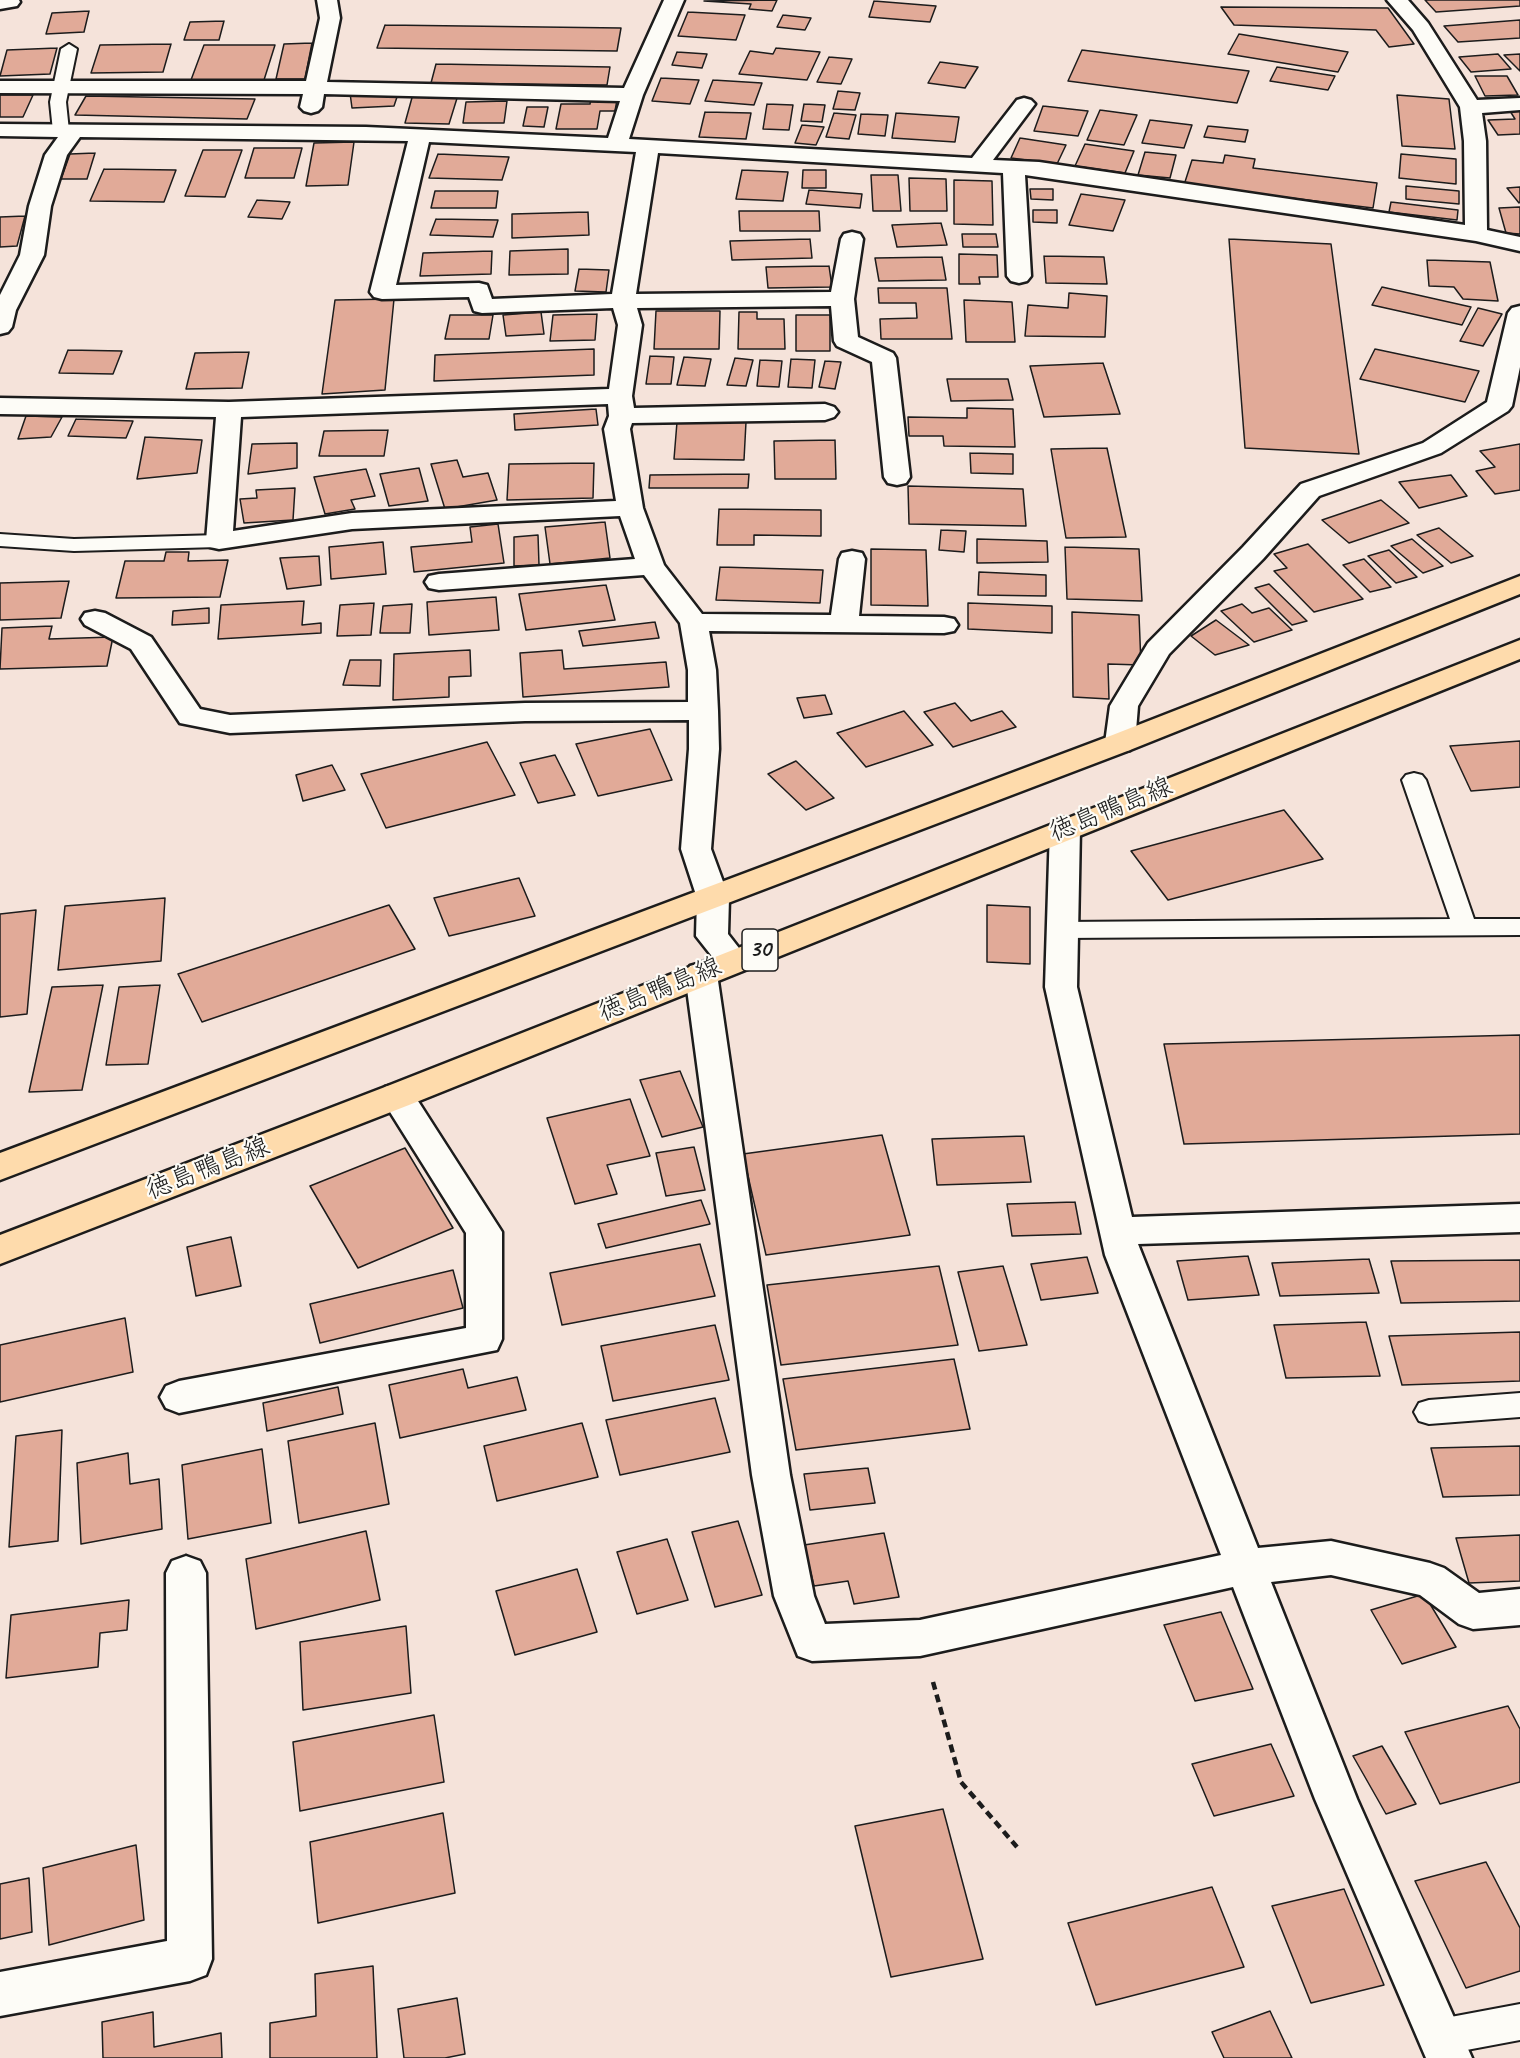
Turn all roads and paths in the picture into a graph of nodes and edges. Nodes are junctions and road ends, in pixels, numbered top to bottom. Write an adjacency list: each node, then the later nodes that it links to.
1 (327, 0): 7 (street)
2 (674, 0): 8 (street)
3 (1397, 0): 11 (street)
4 (69, 49): 6 (lane)
5 (0, 87): 6 (street)
6 (61, 87): 7 (street); 13 (lane)
7 (315, 88): 8 (street); 14 (street)
8 (632, 95): 16 (street)
9 (1024, 104): 18 (street)
10 (1520, 104): 11 (street)
11 (1471, 107): 20 (street)
12 (0, 130): 13 (street)
13 (67, 131): 14 (street); 27 (street)
14 (306, 133): 15 (street)
15 (420, 136): 16 (street); 25 (street)
16 (616, 145): 17 (street)
17 (648, 146): 18 (street); 25 (street)
18 (978, 165): 19 (street)
19 (1014, 167): 20 (street); 23 (street)
20 (1476, 234): 22 (street)
21 (852, 239): 24 (street)
22 (1520, 244)
23 (1019, 276)
24 (842, 299): 25 (street); 32 (street)
25 (623, 301): 29 (street)
26 (1520, 313): 46 (street)
27 (0, 327)
28 (0, 406): 30 (street)
29 (621, 406): 30 (street); 31 (street); 33 (street)
30 (229, 411): 35 (street)
31 (825, 412)
32 (897, 477)
33 (630, 508): 35 (street); 37 (street)
34 (0, 540): 35 (lane)
35 (219, 541)
36 (852, 559): 42 (street)
37 (651, 566): 38 (street); 41 (street)
38 (439, 582)
39 (1520, 584): 46 (main road)
40 (95, 619): 45 (street)
41 (694, 622): 42 (street); 45 (street)
42 (844, 623): 43 (street)
43 (944, 625)
44 (1520, 649): 48 (main road, 徳島鴨島線 / 30)
45 (704, 711): 49 (street)
46 (1120, 743): 49 (main road)
47 (1414, 780): 50 (lane)
48 (1065, 828): 52 (street); 53 (main road, 徳島鴨島線 / 30)
49 (713, 898): 53 (street); 55 (main road)
50 (1465, 927): 51 (lane); 52 (lane)
51 (1520, 927)
52 (1062, 930): 57 (street)
53 (717, 967): 54 (main road, 徳島鴨島線 / 30); 65 (street)
54 (397, 1096): 58 (main road, 徳島鴨島線 / 30); 59 (street)
55 (0, 1167)
56 (1520, 1218): 57 (street)
57 (1117, 1231): 62 (street)
58 (0, 1250)
59 (179, 1397)
60 (1520, 1405): 61 (lane)
61 (1429, 1412)
62 (1245, 1568): 64 (street); 65 (street); 69 (street)
63 (186, 1573): 67 (street)
64 (1520, 1607)
65 (920, 1638): 66 (path)
66 (1017, 1847)
67 (0, 1994)
68 (1520, 2022): 69 (lane)
69 (1445, 2048)

